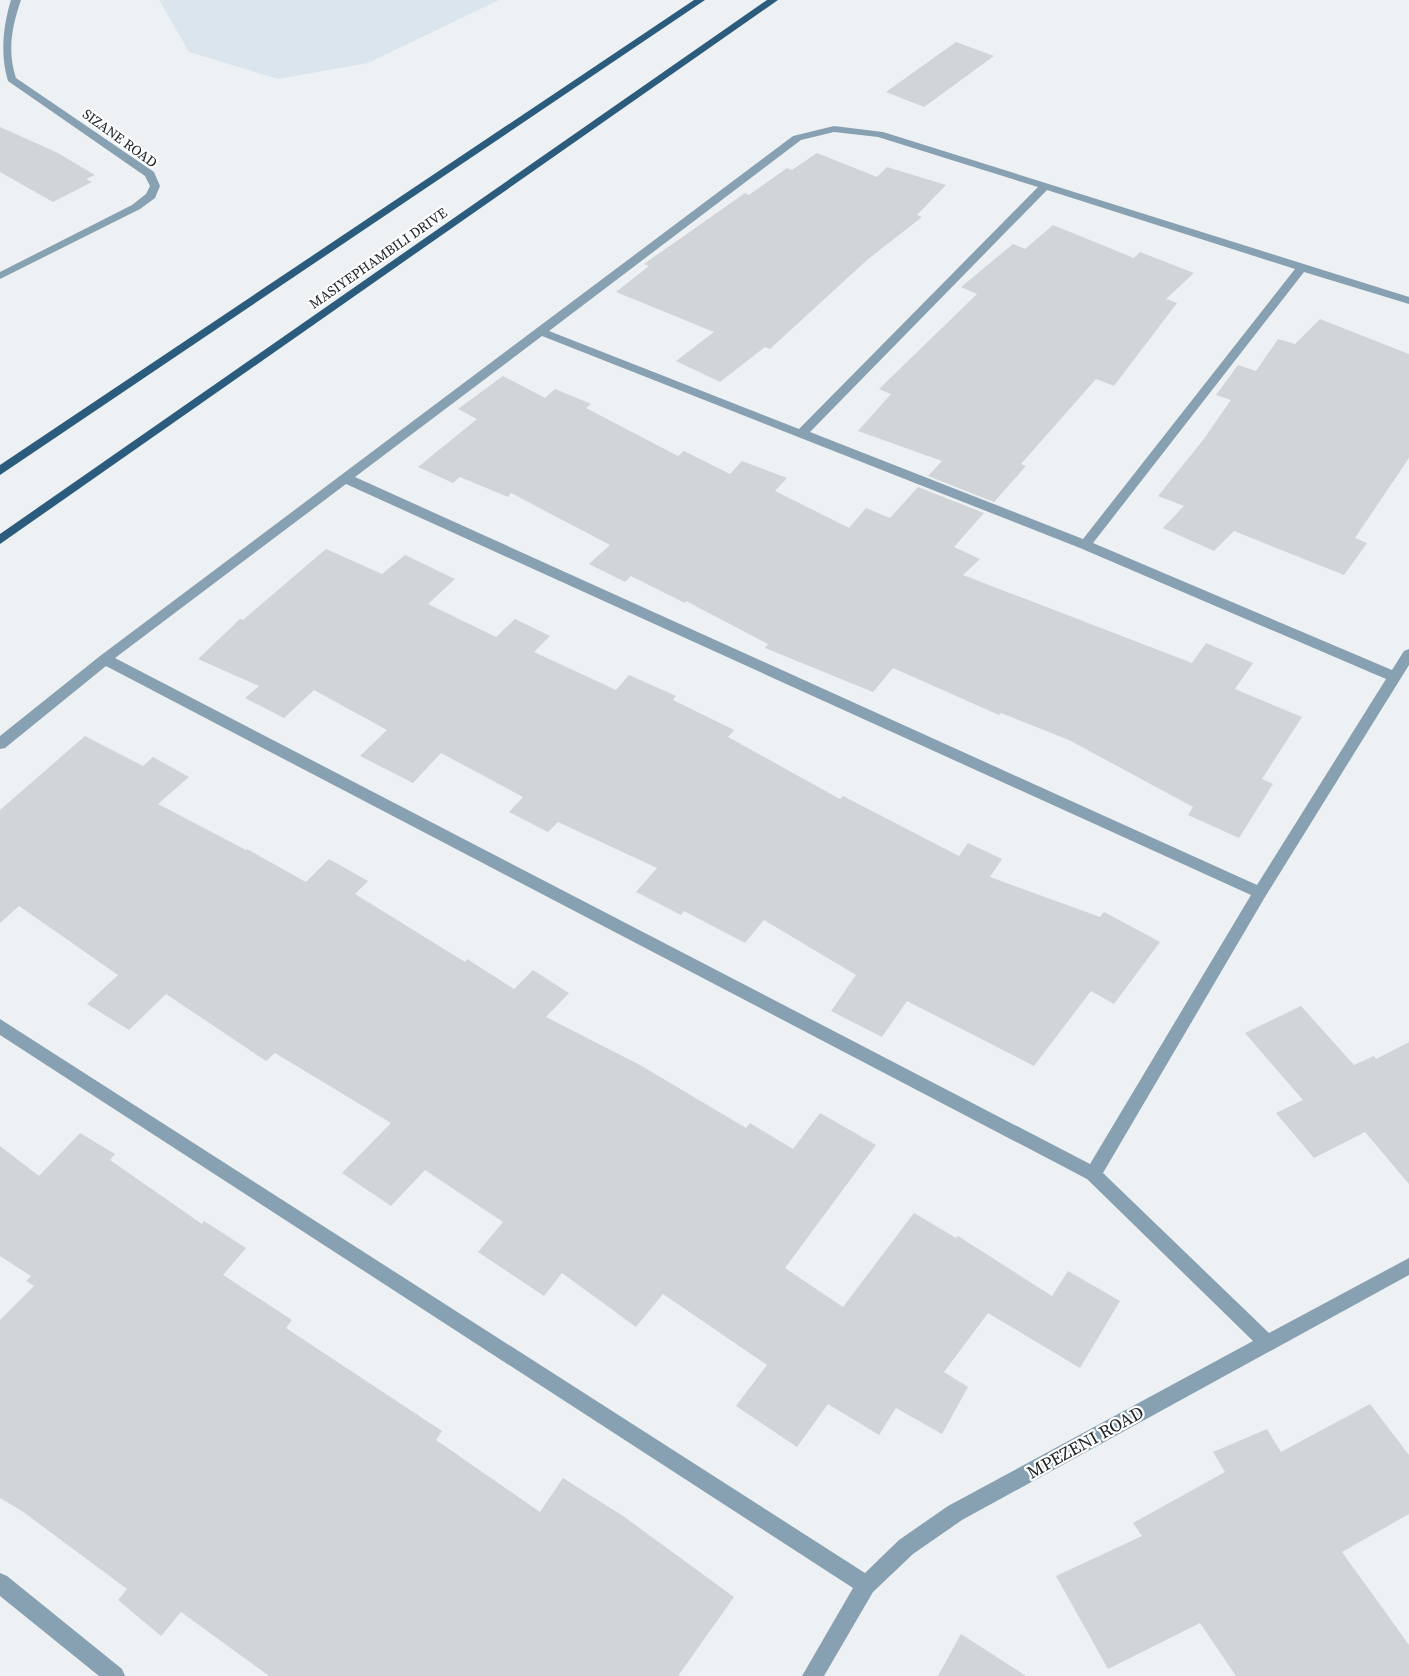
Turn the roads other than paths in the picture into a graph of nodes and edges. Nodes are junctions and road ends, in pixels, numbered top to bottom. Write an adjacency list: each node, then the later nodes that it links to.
1 (16, 0): 6 (street, SIZANE ROAD)
2 (700, 0): 10 (main road)
3 (773, 0): 12 (main road, MASIYEPHAMBILI DRIVE)
4 (1046, 186): 5 (street); 8 (street); 9 (street)
5 (1302, 267): 7 (street); 13 (street)
6 (0, 276)
7 (1409, 301)
8 (542, 332): 9 (street); 11 (street)
9 (801, 434): 13 (street)
10 (0, 471)
11 (345, 478): 15 (street); 18 (street)
12 (0, 540)
13 (1085, 545): 16 (street)
14 (1409, 654): 16 (street)
15 (105, 659): 17 (street); 20 (street)
16 (1394, 677): 18 (street)
17 (0, 744)
18 (1260, 893): 20 (street)
19 (0, 1026): 24 (street)
20 (1093, 1174): 22 (street)
21 (1409, 1266): 22 (street, MPEZENI ROAD)
22 (1267, 1342): 24 (street, MPEZENI ROAD)
23 (0, 1583): 25 (street)
24 (866, 1585): 26 (street, MPEZENI ROAD)
25 (115, 1676)
26 (812, 1676)

